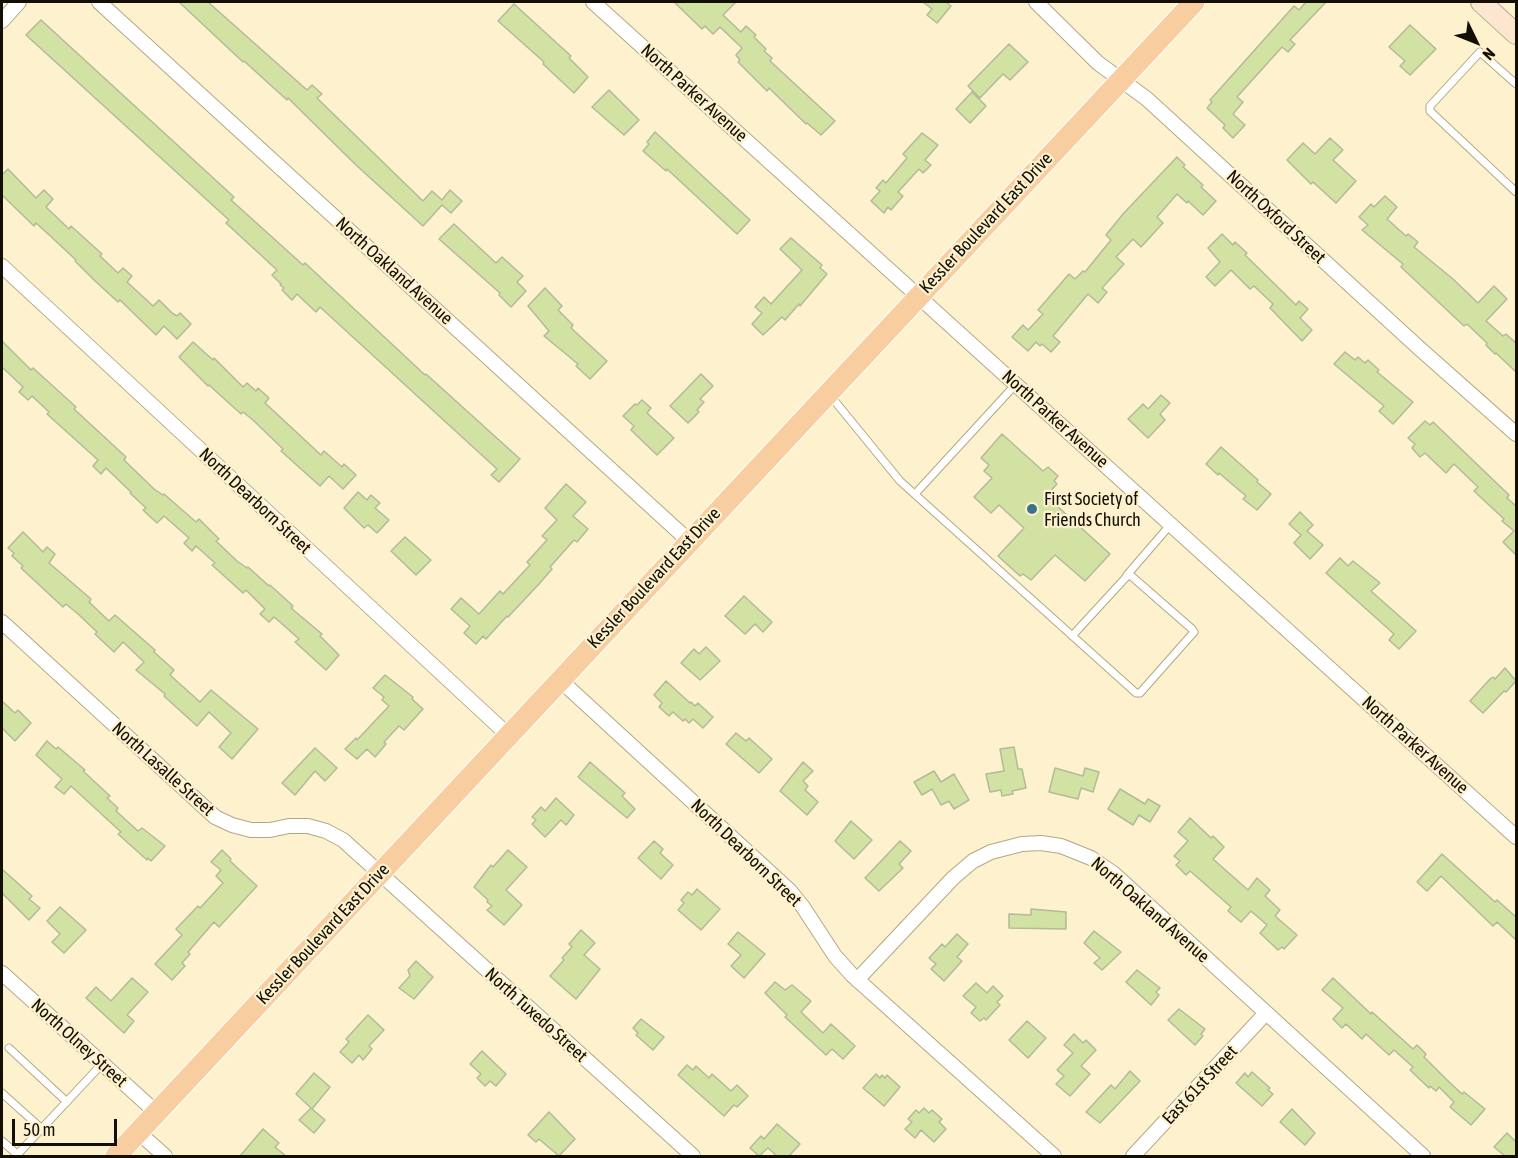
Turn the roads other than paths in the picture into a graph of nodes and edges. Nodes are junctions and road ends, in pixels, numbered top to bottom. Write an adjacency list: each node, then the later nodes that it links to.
1 (19, 2): 7 (street)
2 (99, 2): 19 (street, North Oakland Avenue)
3 (593, 2): 13 (street, North Parker Avenue)
4 (1036, 2): 9 (street, North Oxford Street)
5 (1194, 2): 9 (main road, Kessler Boulevard East Drive)
6 (1481, 2): 8 (street)
7 (2, 21)
8 (1516, 34)
9 (1121, 79): 13 (main road, Kessler Boulevard East Drive); 16 (street, North Oxford Street)
10 (1516, 84): 11 (lane)
11 (1516, 192)
12 (2, 266): 24 (street, North Dearborn Street)
13 (918, 296): 14 (street, North Parker Avenue); 15 (main road, Kessler Boulevard East Drive)
14 (1016, 384): 17 (lane); 18 (street, North Parker Avenue)
15 (827, 392): 17 (lane); 19 (main road, Kessler Boulevard East Drive)
16 (1516, 434)
17 (915, 494): 22 (lane)
18 (1171, 524): 20 (lane); 25 (street, North Parker Avenue)
19 (689, 541): 23 (main road, Kessler Boulevard East Drive)
20 (1127, 575): 22 (lane); 22 (lane)
21 (2, 622): 26 (street, North Lasalle Street)
22 (1072, 636)
23 (560, 680): 24 (main road, Kessler Boulevard East Drive); 28 (street, North Dearborn Street)
24 (508, 735): 26 (main road, Kessler Boulevard East Drive)
25 (1516, 837)
26 (378, 874): 34 (main road, Kessler Boulevard East Drive); 41 (street, North Tuxedo Street)
27 (2, 973): 31 (street, North Olney Street)
28 (857, 980): 29 (street, North Oakland Avenue); 42 (street, North Dearborn Street)
29 (1266, 1013): 43 (street, East 61st Street); 44 (street, North Oakland Avenue)
30 (9, 1048): 33 (lane)
31 (102, 1064): 33 (lane); 34 (street, North Olney Street)
32 (2, 1093): 35 (lane)
33 (67, 1102): 35 (lane)
34 (157, 1113): 36 (main road, Kessler Boulevard East Drive)
35 (42, 1129): 38 (lane)
36 (138, 1132): 39 (main road, Kessler Boulevard East Drive); 40 (street)
37 (2, 1141): 38 (lane)
38 (17, 1156)
39 (116, 1156)
40 (165, 1156)
41 (693, 1156)
42 (1054, 1156)
43 (1133, 1156)
44 (1423, 1156)

